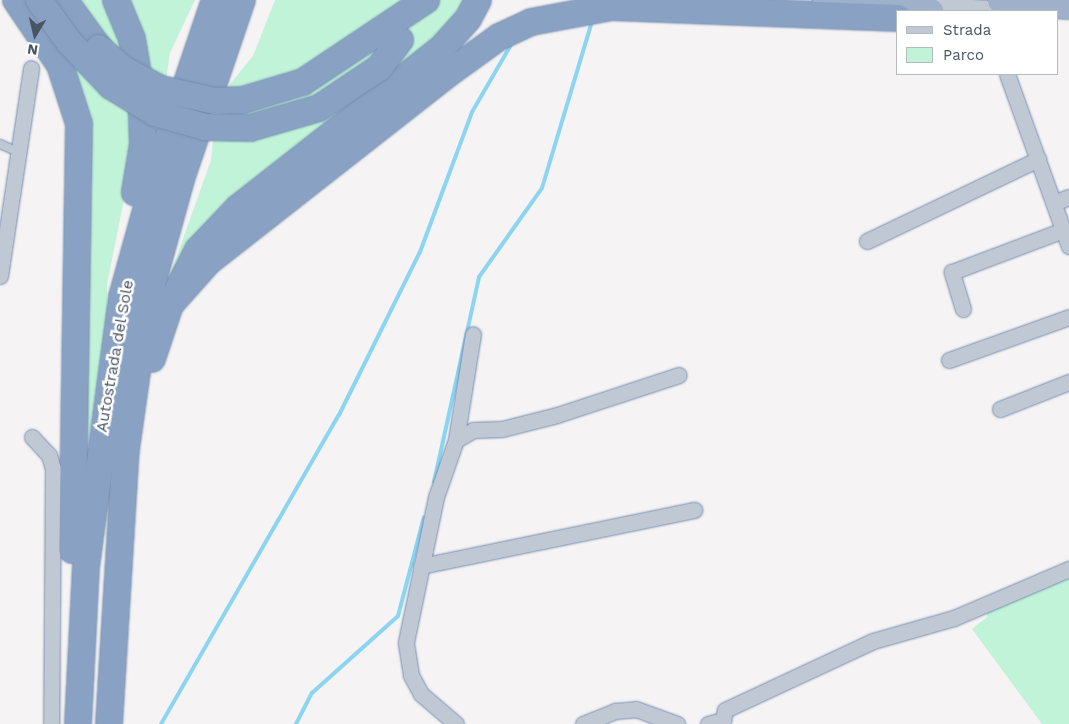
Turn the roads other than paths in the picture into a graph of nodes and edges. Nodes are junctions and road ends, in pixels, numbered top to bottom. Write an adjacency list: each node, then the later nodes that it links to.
1 (16, 0): 43 (highway)
2 (39, 0): 7 (highway, bridge)
3 (64, 0): 8 (highway, bridge)
4 (116, 0): 28 (highway)
5 (215, 0): 28 (highway, Autostrada del Sole)
6 (242, 0): 40 (highway, Autostrada del Sole)
7 (419, 0)
8 (426, 0)
9 (478, 0): 29 (highway)
10 (826, 0): 14 (highway)
11 (892, 0): 12 (street)
12 (989, 6): 13 (highway); 15 (street)
13 (1069, 6)
14 (921, 10)
15 (1019, 10)
16 (896, 18): 29 (highway)
17 (32, 68): 20 (street)
18 (1007, 75): 21 (street)
19 (0, 144): 20 (lane)
20 (18, 152): 27 (street)
21 (1038, 159): 23 (street); 25 (street)
22 (1069, 197): 23 (street)
23 (1054, 203): 24 (street)
24 (1063, 230): 26 (street); 30 (street)
25 (867, 241)
26 (1069, 246)
27 (0, 276)
28 (122, 297): 43 (highway, Autostrada del Sole)
29 (170, 305): 40 (highway)
30 (964, 309)
31 (1069, 317): 33 (street)
32 (473, 334): 38 (street)
33 (949, 360)
34 (679, 375): 38 (street)
35 (1069, 382): 36 (street)
36 (1000, 409)
37 (32, 437): 44 (street)
38 (456, 440): 41 (street)
39 (694, 510): 41 (street)
40 (118, 546): 45 (highway, Autostrada del Sole)
41 (421, 566): 46 (street)
42 (1069, 569): 49 (street)
43 (78, 715)
44 (51, 724)
45 (109, 724)
46 (456, 724)
47 (583, 724): 48 (street)
48 (677, 724)
49 (708, 724)

